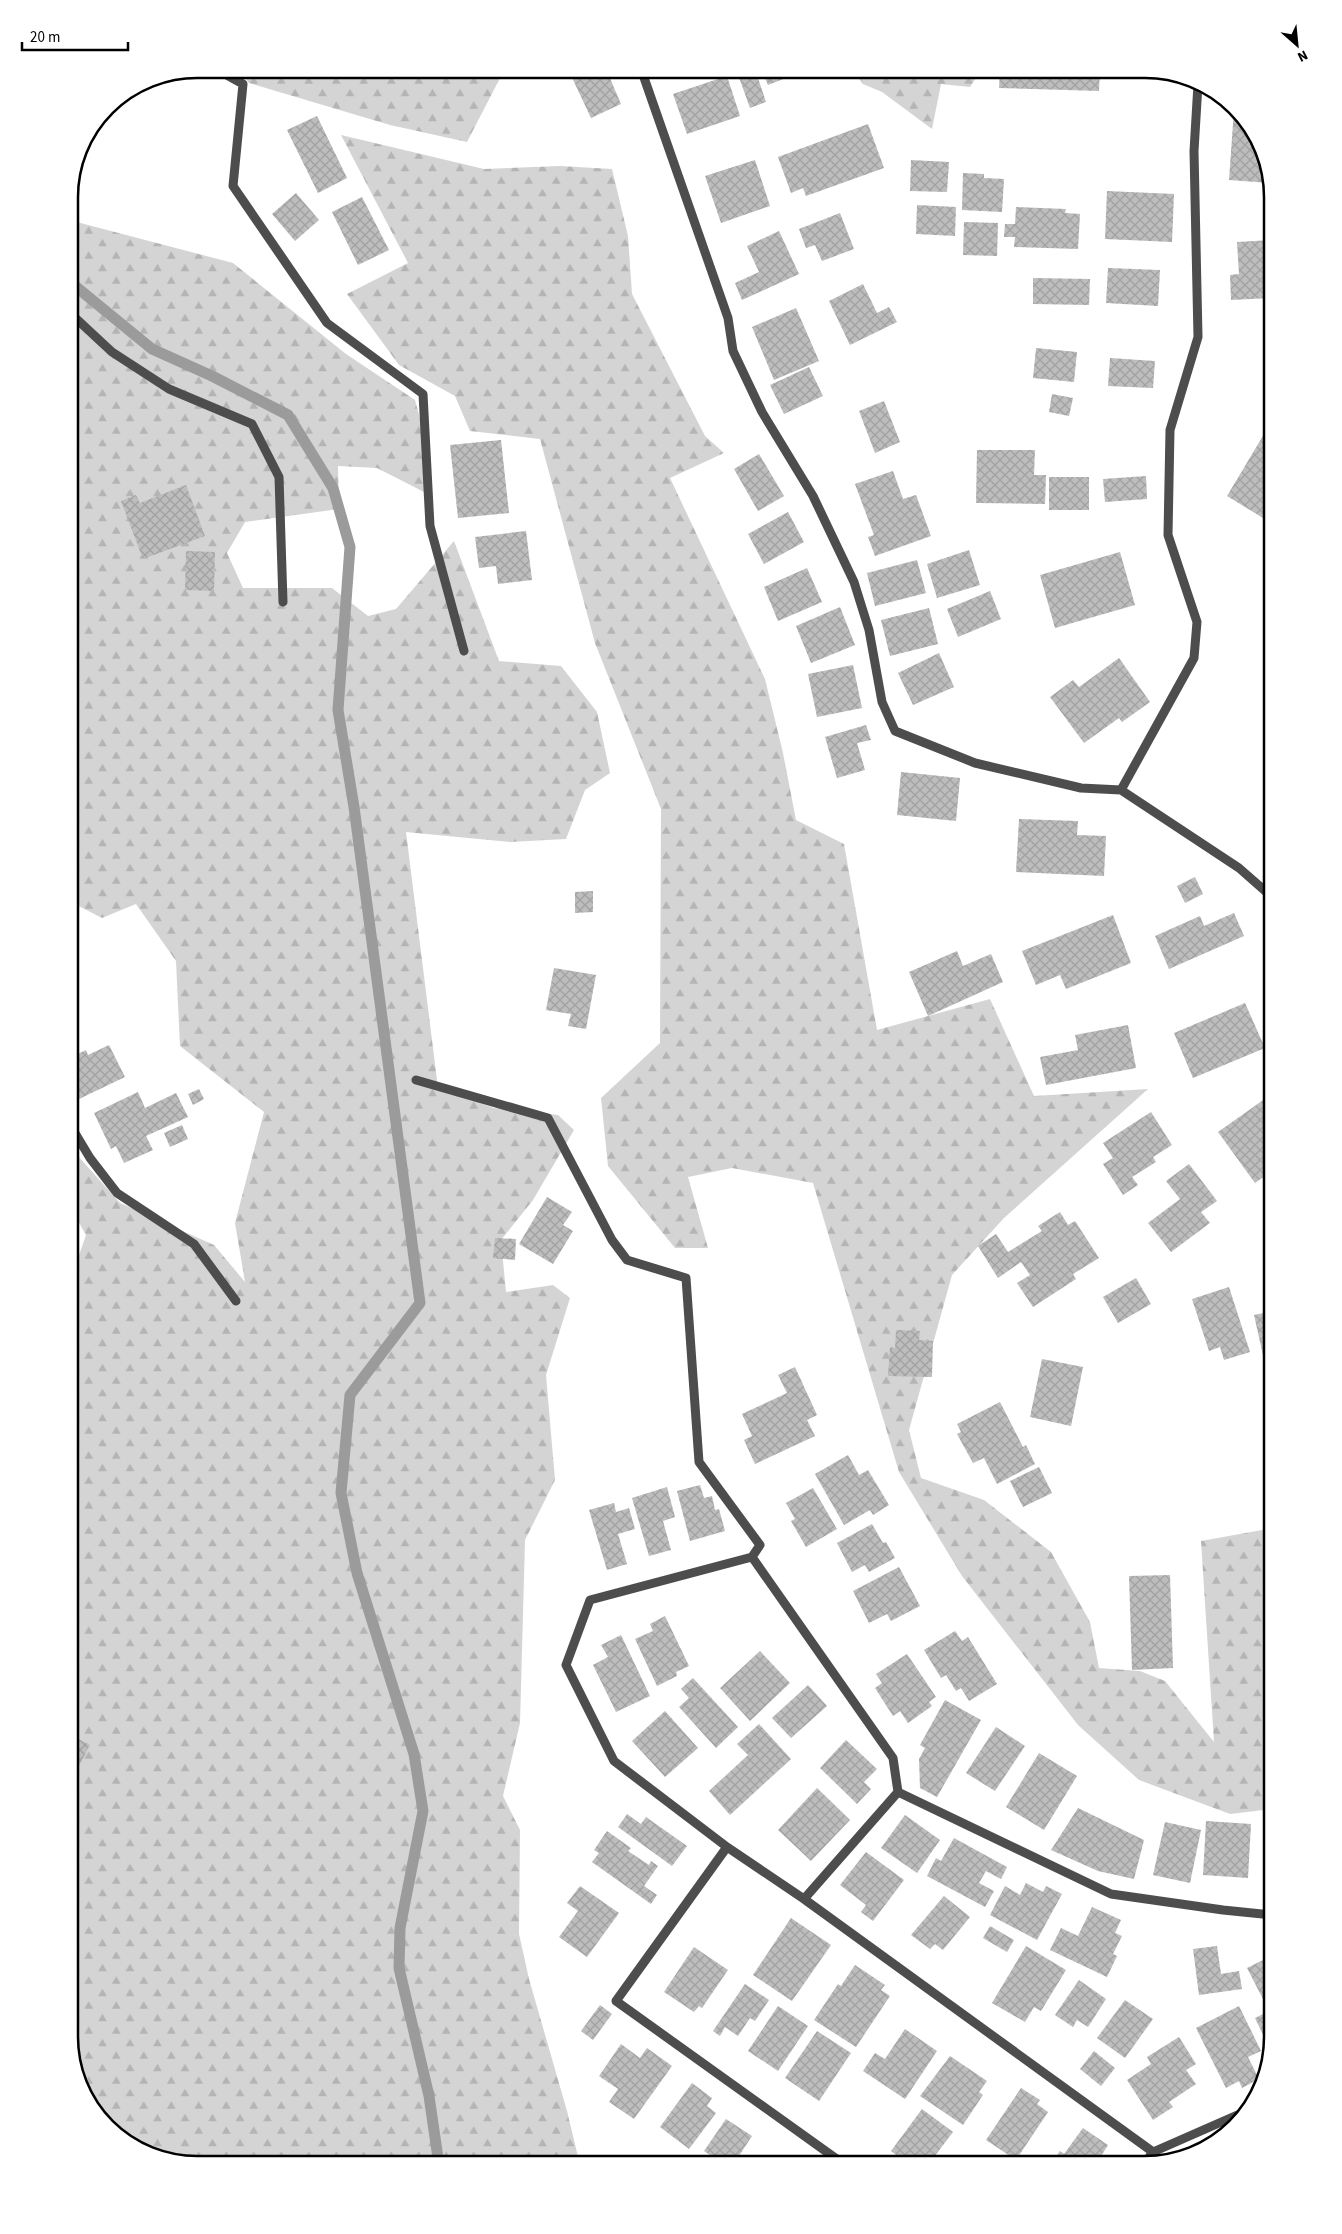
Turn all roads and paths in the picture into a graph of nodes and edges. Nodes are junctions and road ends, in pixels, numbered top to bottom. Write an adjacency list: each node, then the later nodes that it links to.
1 (230, 77): 6 (street)
2 (644, 77): 7 (street)
3 (1198, 90): 7 (street)
4 (78, 320): 5 (street)
5 (283, 602)
6 (464, 651)
7 (1121, 790): 8 (street)
8 (1264, 890)
9 (416, 1080): 12 (street)
10 (77, 1137): 11 (street)
11 (236, 1301)
12 (752, 1557): 13 (street); 14 (street)
13 (898, 1792): 15 (street); 16 (street)
14 (727, 1847): 15 (street); 19 (street)
15 (804, 1899): 18 (street)
16 (1264, 1914)
17 (1228, 2123): 18 (street)
18 (1153, 2152): 20 (street)
19 (832, 2156)
20 (1150, 2156)

